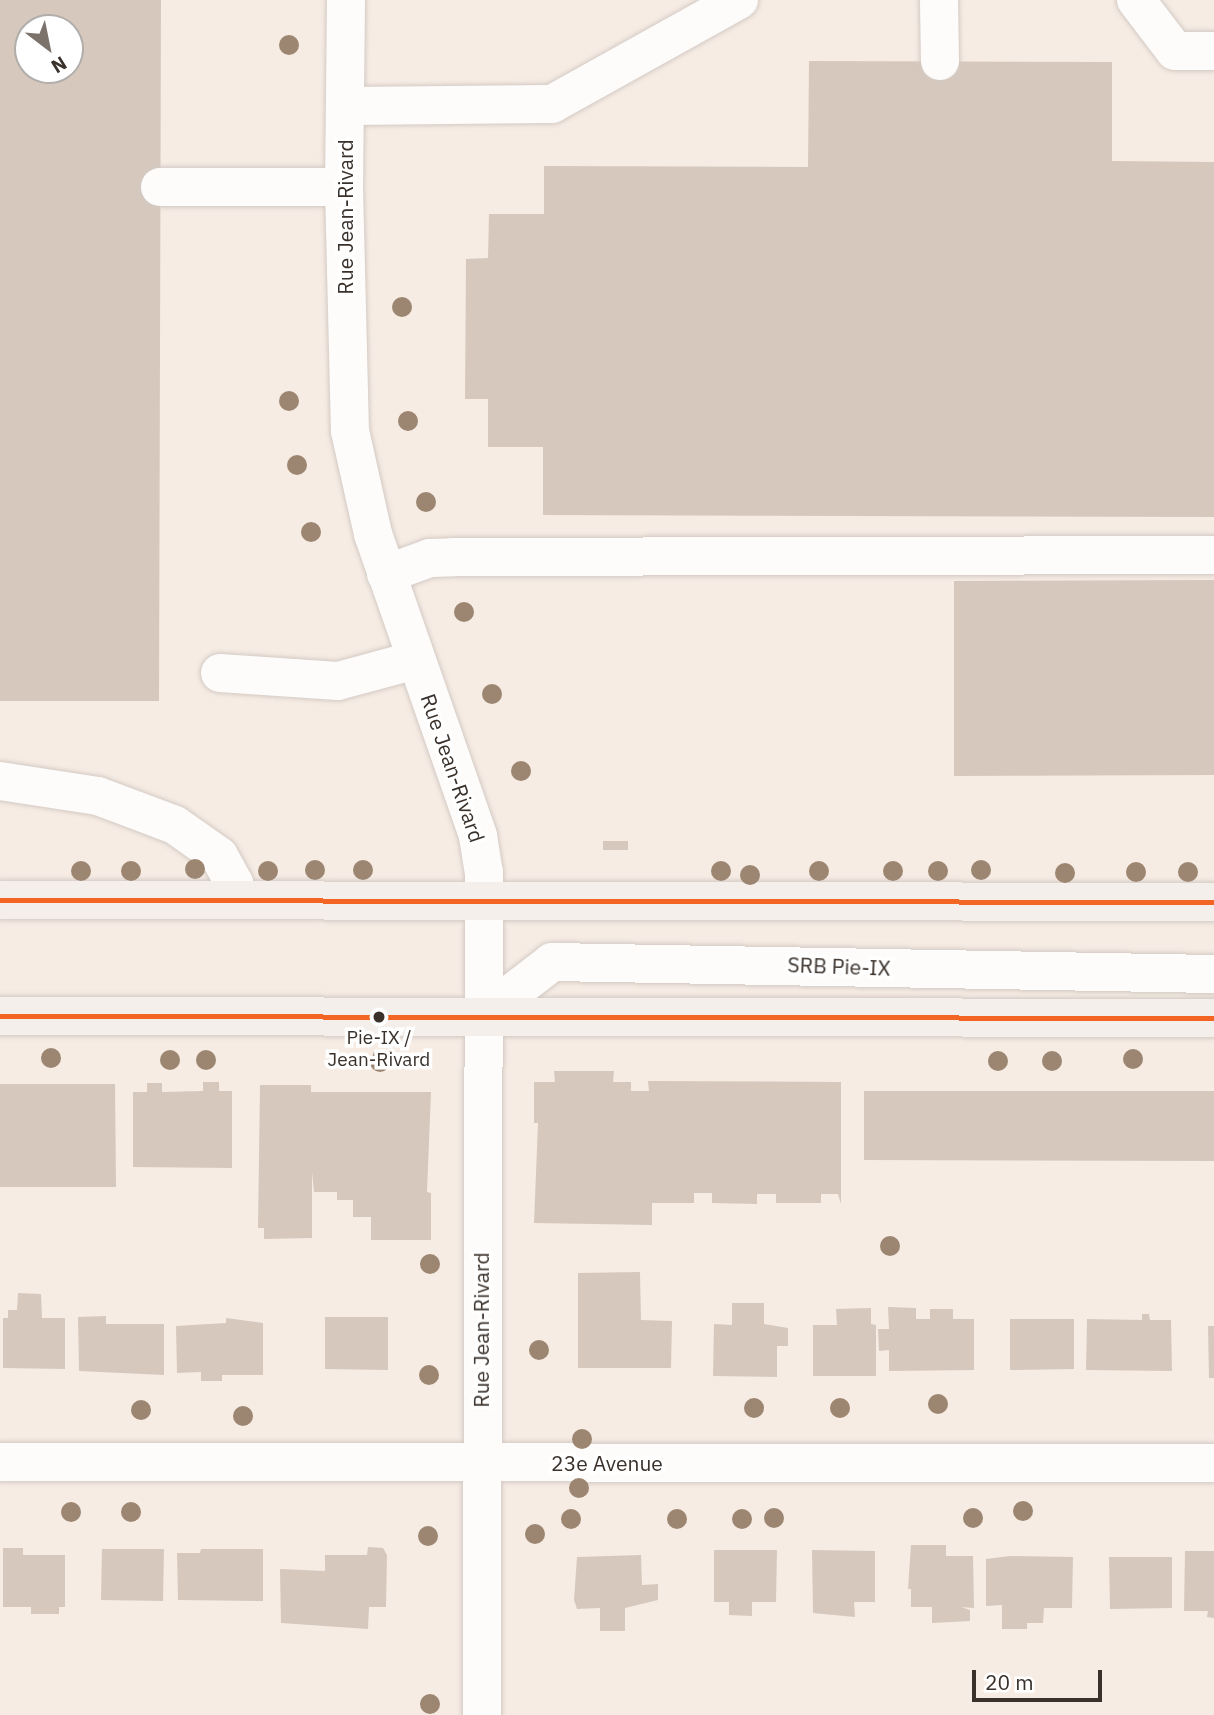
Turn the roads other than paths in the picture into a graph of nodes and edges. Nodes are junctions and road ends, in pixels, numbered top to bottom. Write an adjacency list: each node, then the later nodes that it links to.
1 (346, 0): 7 (street, Rue Jean-Rivard)
2 (739, 0): 7 (street)
3 (939, 0): 6 (street)
4 (1136, 0): 5 (street)
5 (1214, 51)
6 (940, 61)
7 (345, 106): 9 (street, Rue Jean-Rivard)
8 (160, 187): 9 (street)
9 (344, 187): 11 (street, Rue Jean-Rivard)
10 (1214, 555): 11 (street)
11 (386, 574): 12 (street, Rue Jean-Rivard)
12 (416, 660): 13 (street); 17 (street, Rue Jean-Rivard)
13 (220, 673)
14 (0, 781): 16 (street)
15 (0, 900): 16 (main road)
16 (238, 900): 17 (main road)
17 (486, 901): 18 (main road); 21 (street, Rue Jean-Rivard)
18 (1214, 902)
19 (1214, 974): 21 (street, SRB Pie-IX)
20 (0, 1016): 21 (main road)
21 (482, 1016): 22 (main road); 25 (street, Rue Jean-Rivard)
22 (1214, 1018)
23 (0, 1462): 25 (street, 23e Avenue)
24 (1214, 1462): 25 (street, 23e Avenue)
25 (482, 1463): 26 (street, Rue Jean-Rivard)
26 (482, 1715)

